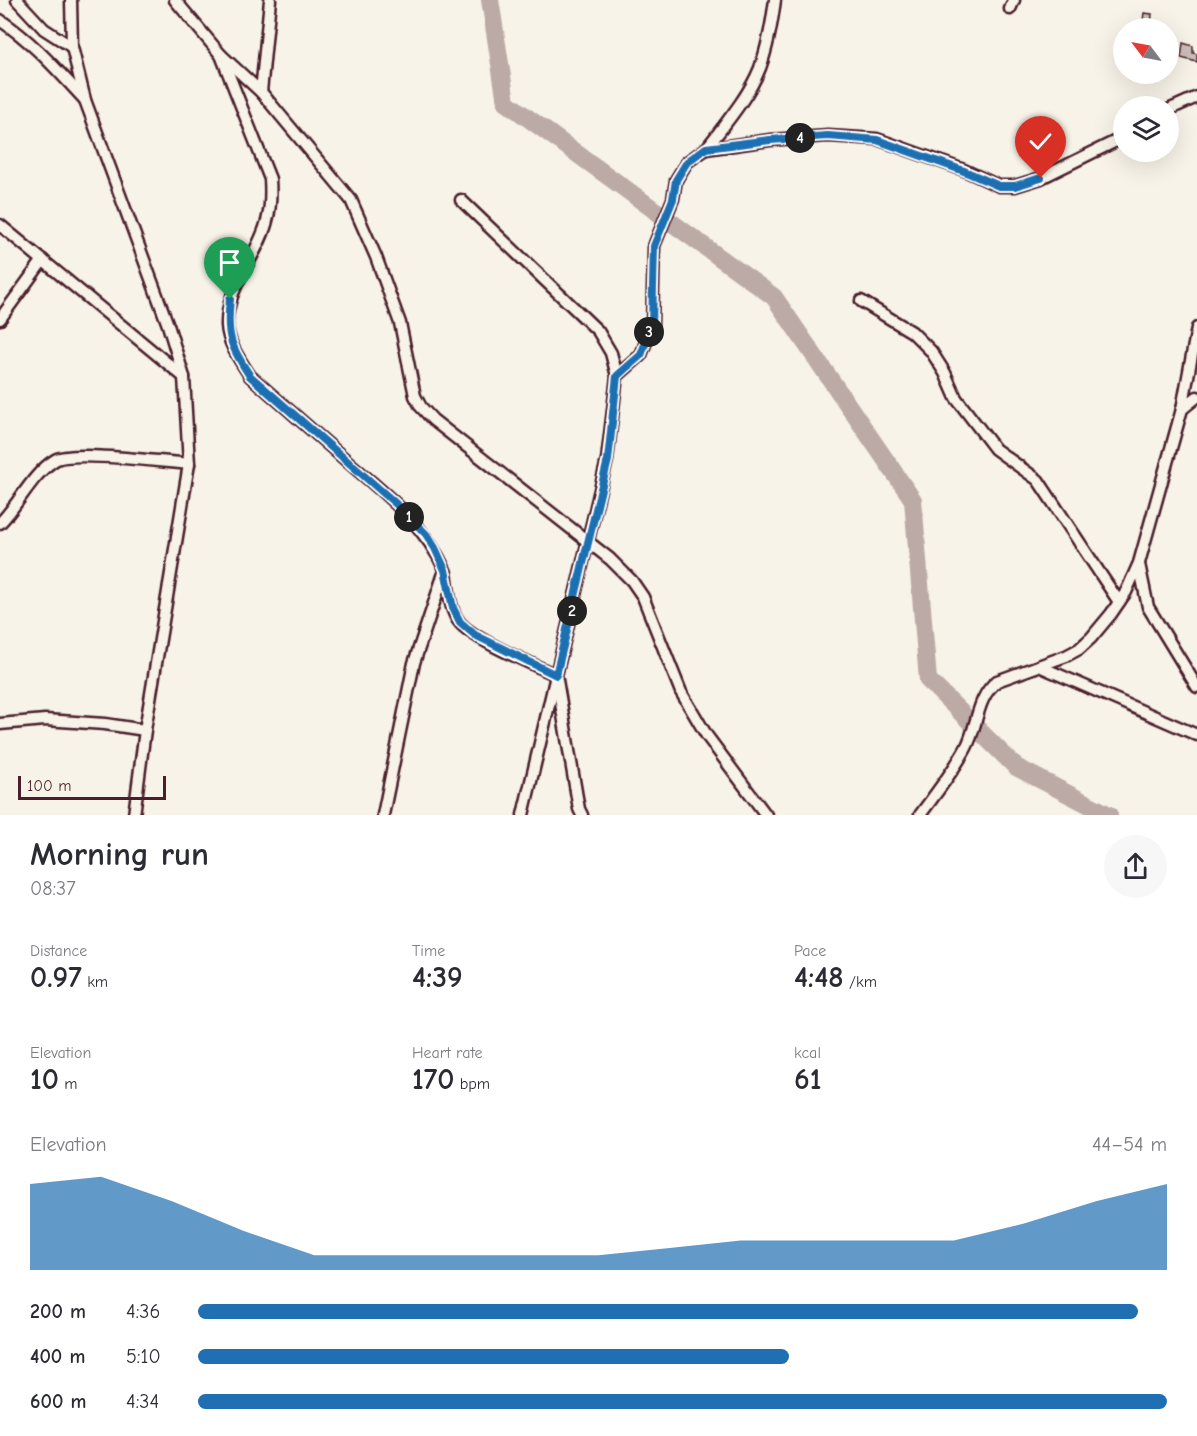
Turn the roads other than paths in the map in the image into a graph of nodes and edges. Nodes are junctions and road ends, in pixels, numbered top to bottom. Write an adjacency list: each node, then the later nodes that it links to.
1 (16, 0): 7 (street)
2 (71, 0): 7 (street)
3 (175, 0): 8 (street)
4 (270, 0): 9 (street)
5 (776, 0): 14 (street)
6 (0, 20): 11 (street)
7 (72, 47): 11 (street)
8 (221, 55): 9 (street); 29 (street)
9 (261, 92): 27 (street)
10 (1197, 97): 12 (street)
11 (86, 100): 22 (street)
12 (1179, 105)
13 (1113, 142): 14 (street)
14 (706, 148): 21 (street)
15 (461, 200): 21 (street)
16 (0, 225): 17 (street)
17 (44, 260): 19 (street); 22 (street)
18 (861, 301): 30 (street)
19 (0, 319)
20 (1197, 328): 24 (street)
21 (617, 376): 27 (street)
22 (184, 377): 25 (street)
23 (1197, 397): 24 (street)
24 (1182, 410): 28 (street)
25 (189, 464): 26 (street); 35 (street)
26 (0, 523)
27 (589, 544): 32 (street); 41 (street)
28 (1139, 563): 30 (street); 33 (street)
29 (445, 570): 32 (street); 38 (street)
30 (1119, 602): 31 (street)
31 (1039, 666): 36 (street); 42 (street)
32 (556, 675): 39 (street); 40 (street)
33 (1197, 687)
34 (0, 724): 35 (street)
35 (145, 730): 37 (street)
36 (1197, 735)
37 (134, 815)
38 (383, 815)
39 (523, 815)
40 (582, 815)
41 (766, 815)
42 (921, 815)

